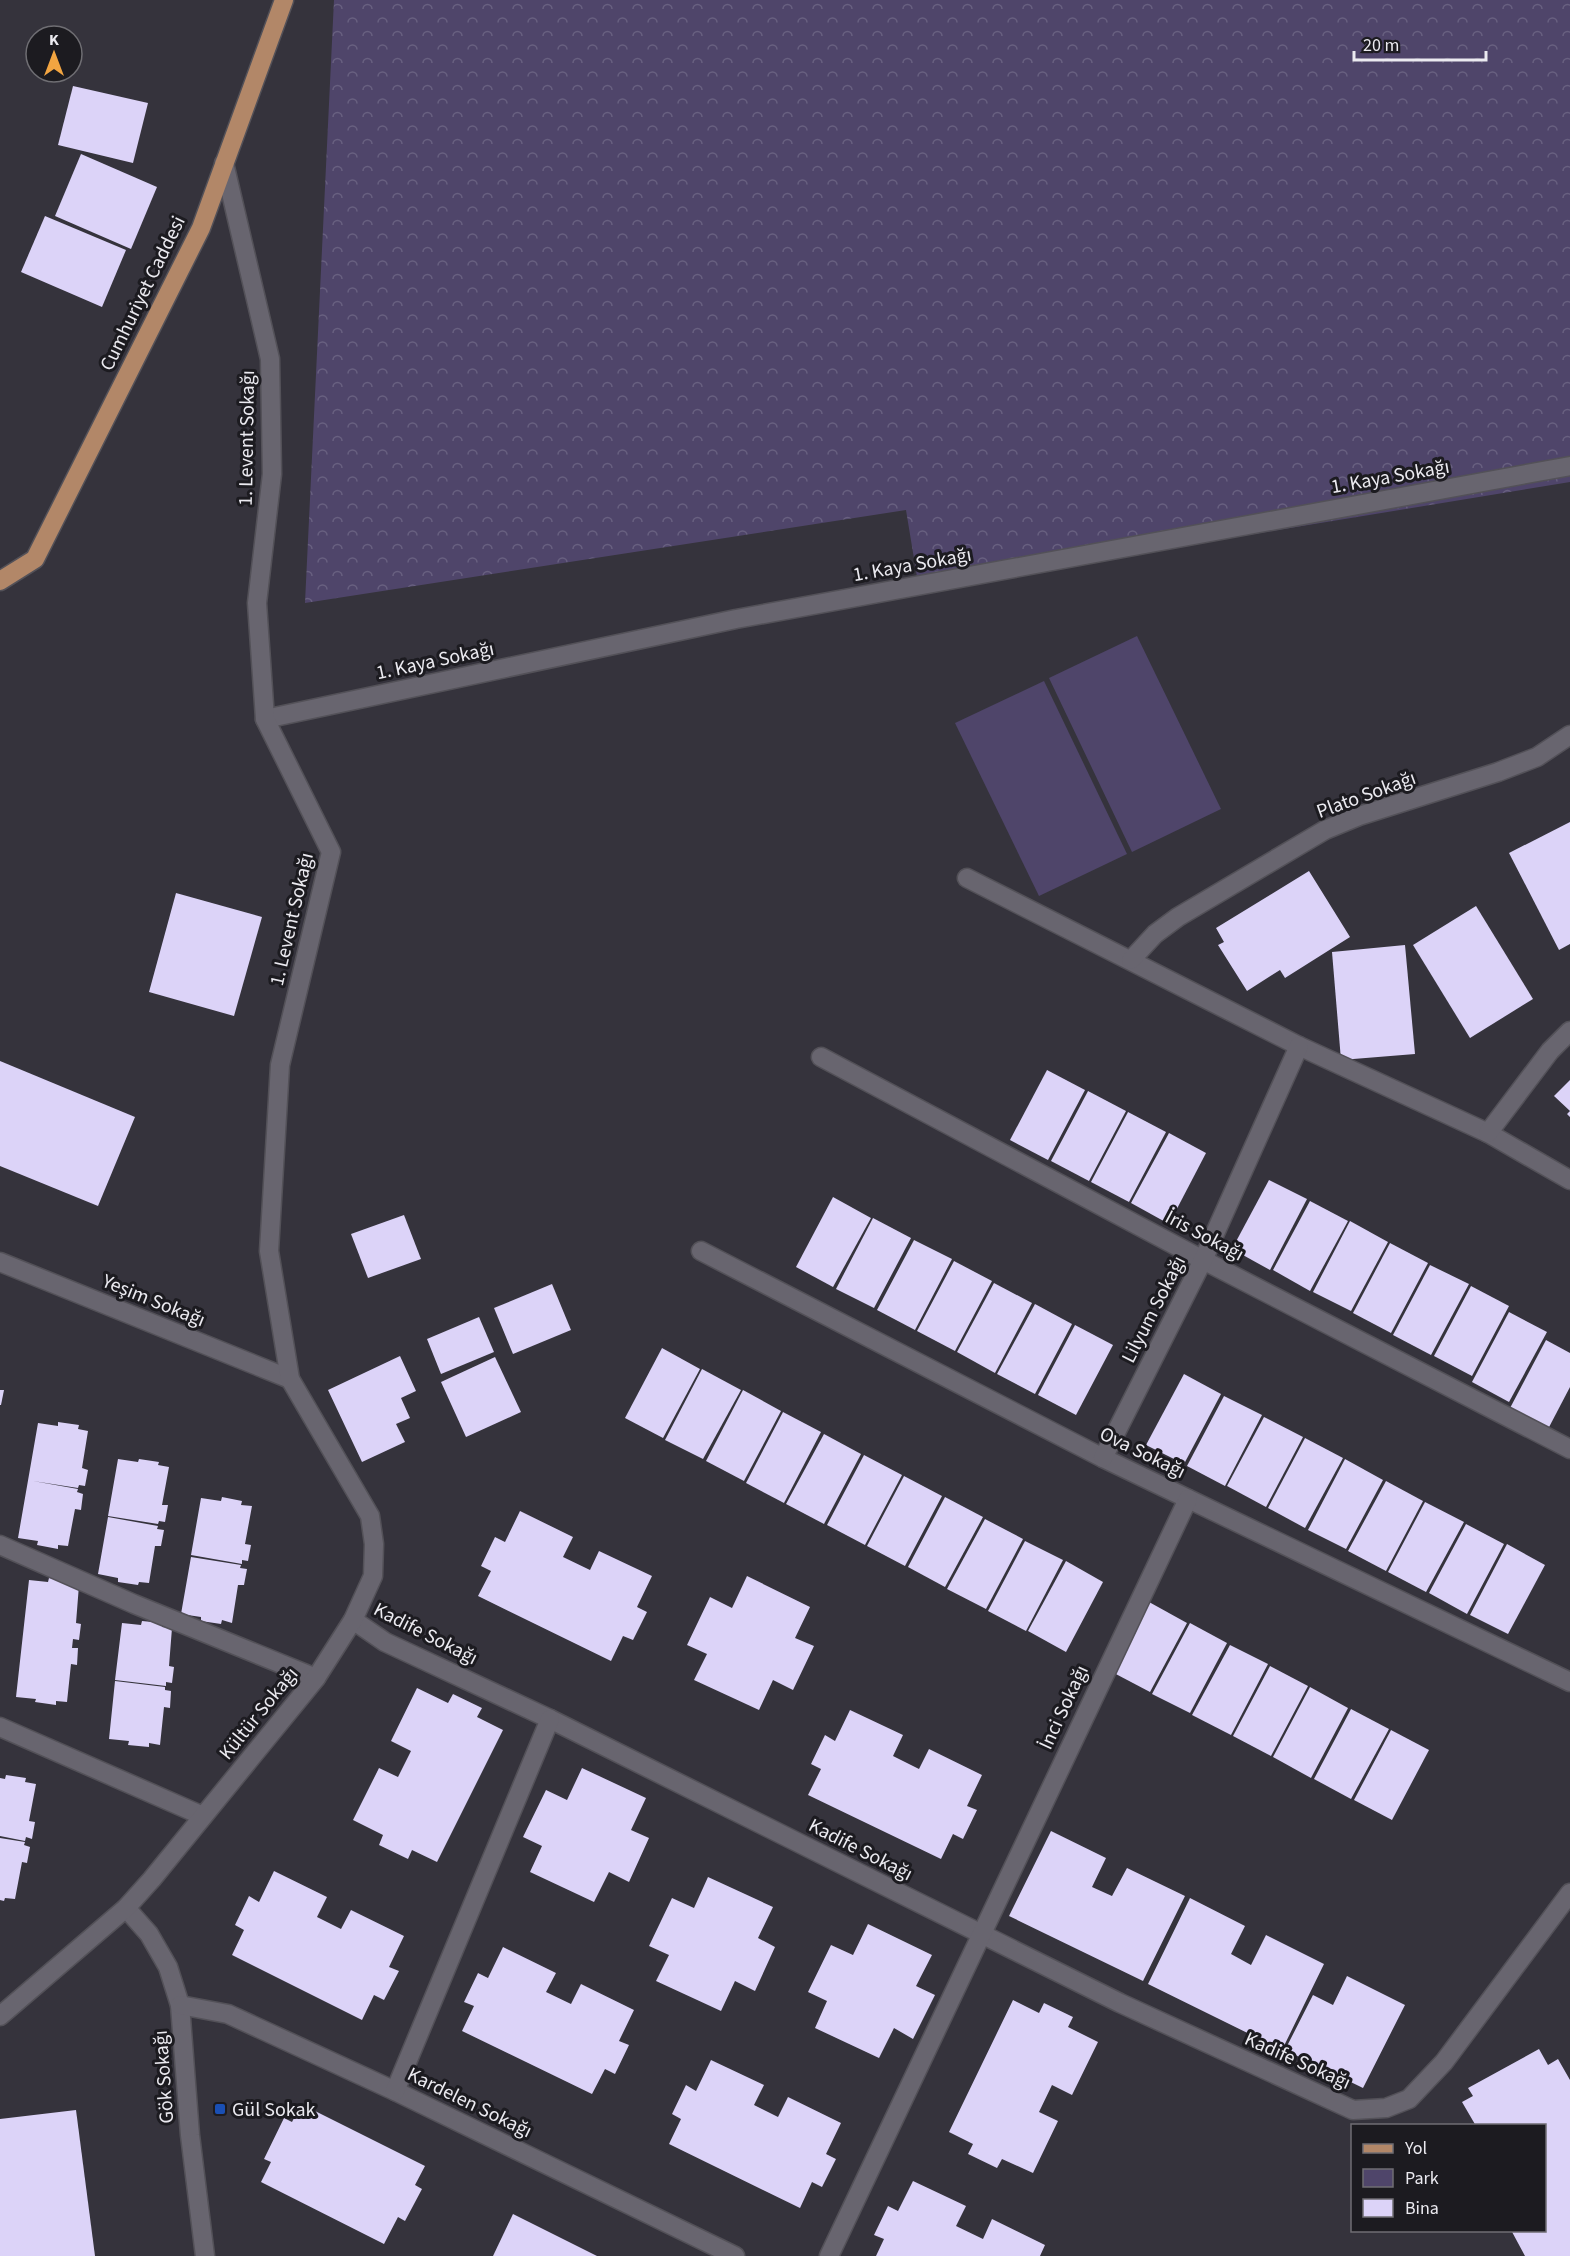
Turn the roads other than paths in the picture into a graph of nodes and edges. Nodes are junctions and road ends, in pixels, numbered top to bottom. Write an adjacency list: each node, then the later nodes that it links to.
1 (284, 0): 2 (main road, Cumhuriyet Caddesi)
2 (224, 163): 4 (main road, Cumhuriyet Caddesi); 5 (street, 1. Levent Sokağı)
3 (1570, 466): 5 (street, 1. Kaya Sokağı)
4 (0, 581)
5 (265, 719): 17 (street, 1. Levent Sokağı)
6 (1570, 735): 8 (street, Plato Sokağı)
7 (967, 878): 8 (street)
8 (1131, 960): 10 (street)
9 (1570, 1030): 12 (street)
10 (1299, 1046): 12 (street); 15 (street, Lilyum Sokağı)
11 (821, 1057): 15 (street, İris Sokağı)
12 (1488, 1133): 13 (street)
13 (1570, 1180)
14 (701, 1251): 19 (street, Ova Sokağı)
15 (1203, 1260): 18 (street, İris Sokağı); 19 (street, Lilyum Sokağı)
16 (0, 1262): 17 (street, Yeşim Sokağı)
17 (290, 1379): 22 (street, Kültür Sokağı)
18 (1570, 1449)
19 (1103, 1458): 20 (street, Ova Sokağı)
20 (1188, 1499): 24 (street, Ova Sokağı); 30 (street, İnci Sokağı)
21 (0, 1545): 23 (street)
22 (353, 1620): 23 (street, Kültür Sokağı); 25 (street, Kadife Sokağı)
23 (316, 1678): 27 (street, Kültür Sokağı)
24 (1570, 1682)
25 (550, 1719): 30 (street, Kadife Sokağı); 33 (street)
26 (0, 1726): 27 (street)
27 (203, 1816): 29 (street, Kültür Sokağı)
28 (1570, 1893): 30 (street, Kadife Sokağı)
29 (126, 1908): 31 (street, Gök Sokağı); 32 (street, Kültür Sokağı)
30 (980, 1934): 36 (street, İnci Sokağı)
31 (180, 2005): 33 (street, Kardelen Sokağı); 34 (street, Gök Sokağı)
32 (0, 2016)
33 (395, 2091): 35 (street, Kardelen Sokağı)
34 (205, 2256)
35 (735, 2256)
36 (829, 2256)

